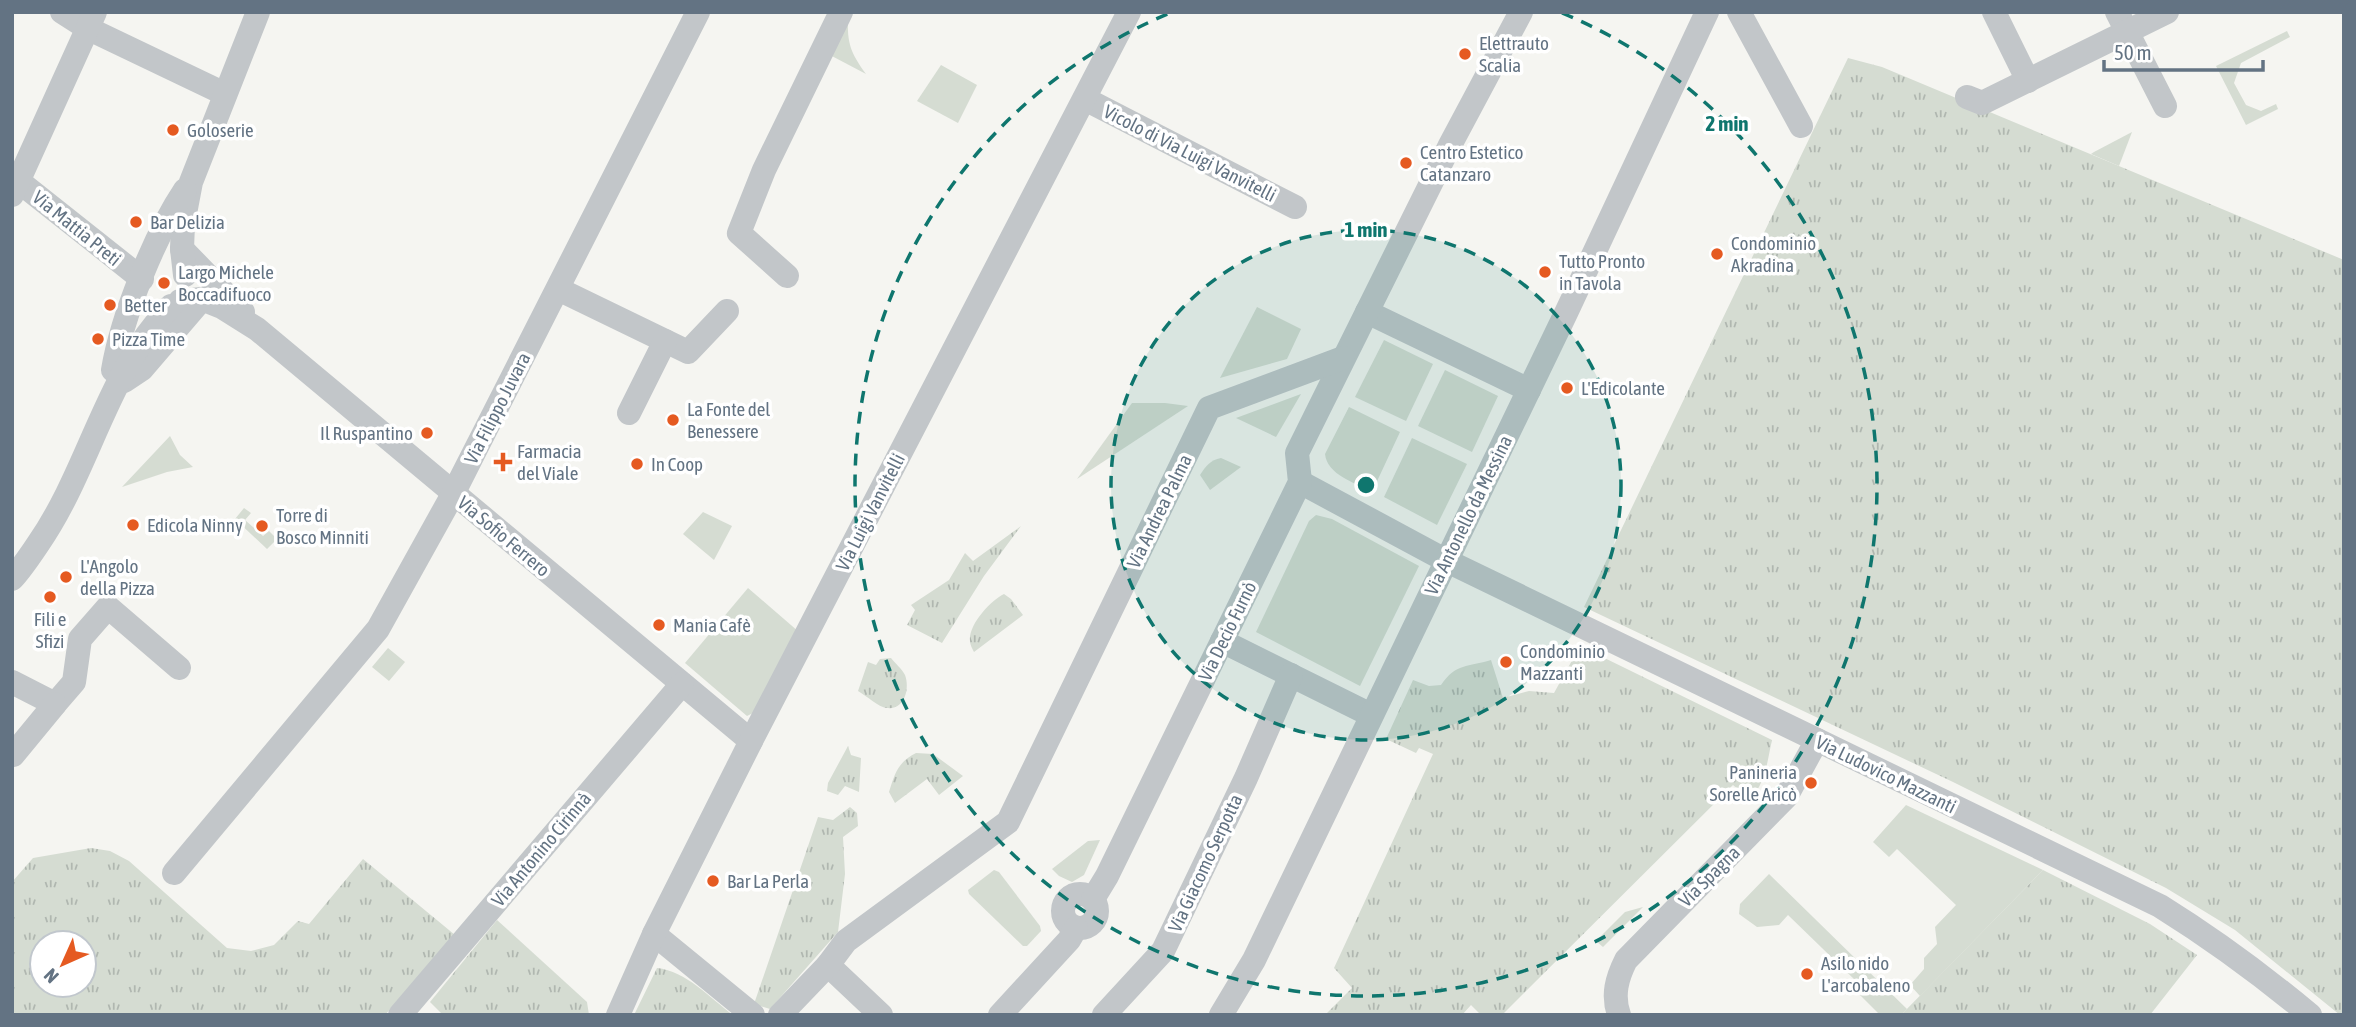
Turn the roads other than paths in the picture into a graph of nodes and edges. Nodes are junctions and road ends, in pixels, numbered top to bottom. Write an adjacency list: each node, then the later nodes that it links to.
1 (62, 12): 11 (street)
2 (258, 12): 14 (street)
3 (698, 12): 25 (street, Via Filippo Juvara)
4 (841, 12): 23 (street)
5 (1129, 12): 16 (street, Via Luigi Vanvitelli)
6 (1521, 12): 28 (street)
7 (1707, 12): 32 (street, Via Antonello da Messina)
8 (1739, 12): 18 (street)
9 (1994, 12): 13 (street)
10 (2167, 12): 12 (street)
11 (91, 20): 14 (street); 20 (street)
12 (2122, 22): 13 (street); 17 (street)
13 (2028, 80): 15 (street)
14 (225, 94): 19 (street)
15 (1967, 97)
16 (1085, 99): 21 (street, Vicolo di Via Luigi Vanvitelli); 47 (street, Via Luigi Vanvitelli)
17 (2165, 106)
18 (1801, 126)
19 (191, 182): 22 (street); 24 (street)
20 (14, 184): 24 (street, Via Mattia Preti)
21 (1295, 207)
22 (186, 265): 24 (street); 26 (street); 29 (street)
23 (788, 276)
24 (143, 277): 26 (street); 33 (street)
25 (558, 289): 30 (street); 36 (street, Via Filippo Juvara)
26 (184, 302): 29 (street); 33 (street)
27 (727, 310): 30 (street)
28 (1367, 312): 31 (street); 32 (street)
29 (257, 329): 36 (street, Via Sofio Ferrero)
30 (665, 341): 34 (street)
31 (1343, 358): 35 (street, Via Decio Furnò); 51 (street, Via Andrea Palma)
32 (1529, 390): 37 (street, Via Antonello da Messina)
33 (112, 395): 38 (street)
34 (629, 413)
35 (1300, 482): 37 (street, Via Ludovico Mazzanti); 39 (street, Via Decio Furnò)
36 (453, 494): 42 (street, Via Sofio Ferrero); 49 (street, Via Filippo Juvara)
37 (1446, 560): 45 (street, Via Antonello da Messina); 46 (street, Via Ludovico Mazzanti)
38 (12, 579)
39 (1222, 641): 43 (street); 57 (street, Via Decio Furnò)
40 (179, 668): 44 (street)
41 (12, 682): 44 (street)
42 (682, 684): 47 (street, Via Sofio Ferrero); 52 (street, Via Antonino Cirinnà)
43 (1286, 685): 45 (street); 58 (street, Via Giacomo Serpotta)
44 (55, 704): 48 (street)
45 (1371, 715): 59 (street, Via Antonello da Messina)
46 (1817, 740): 60 (street, Via Spagna); 61 (street, Via Ludovico Mazzanti)
47 (751, 741): 50 (street, Via Luigi Vanvitelli)
48 (13, 755)
49 (174, 873)
50 (653, 934): 53 (street, Via Luigi Vanvitelli); 54 (street)
51 (828, 965): 55 (street, Via Andrea Palma); 56 (street)
52 (414, 1010)
53 (618, 1015)
54 (753, 1015)
55 (780, 1015)
56 (881, 1015)
57 (1000, 1015)
58 (1104, 1015)
59 (1221, 1015)
60 (1619, 1015)
61 (2310, 1015)

